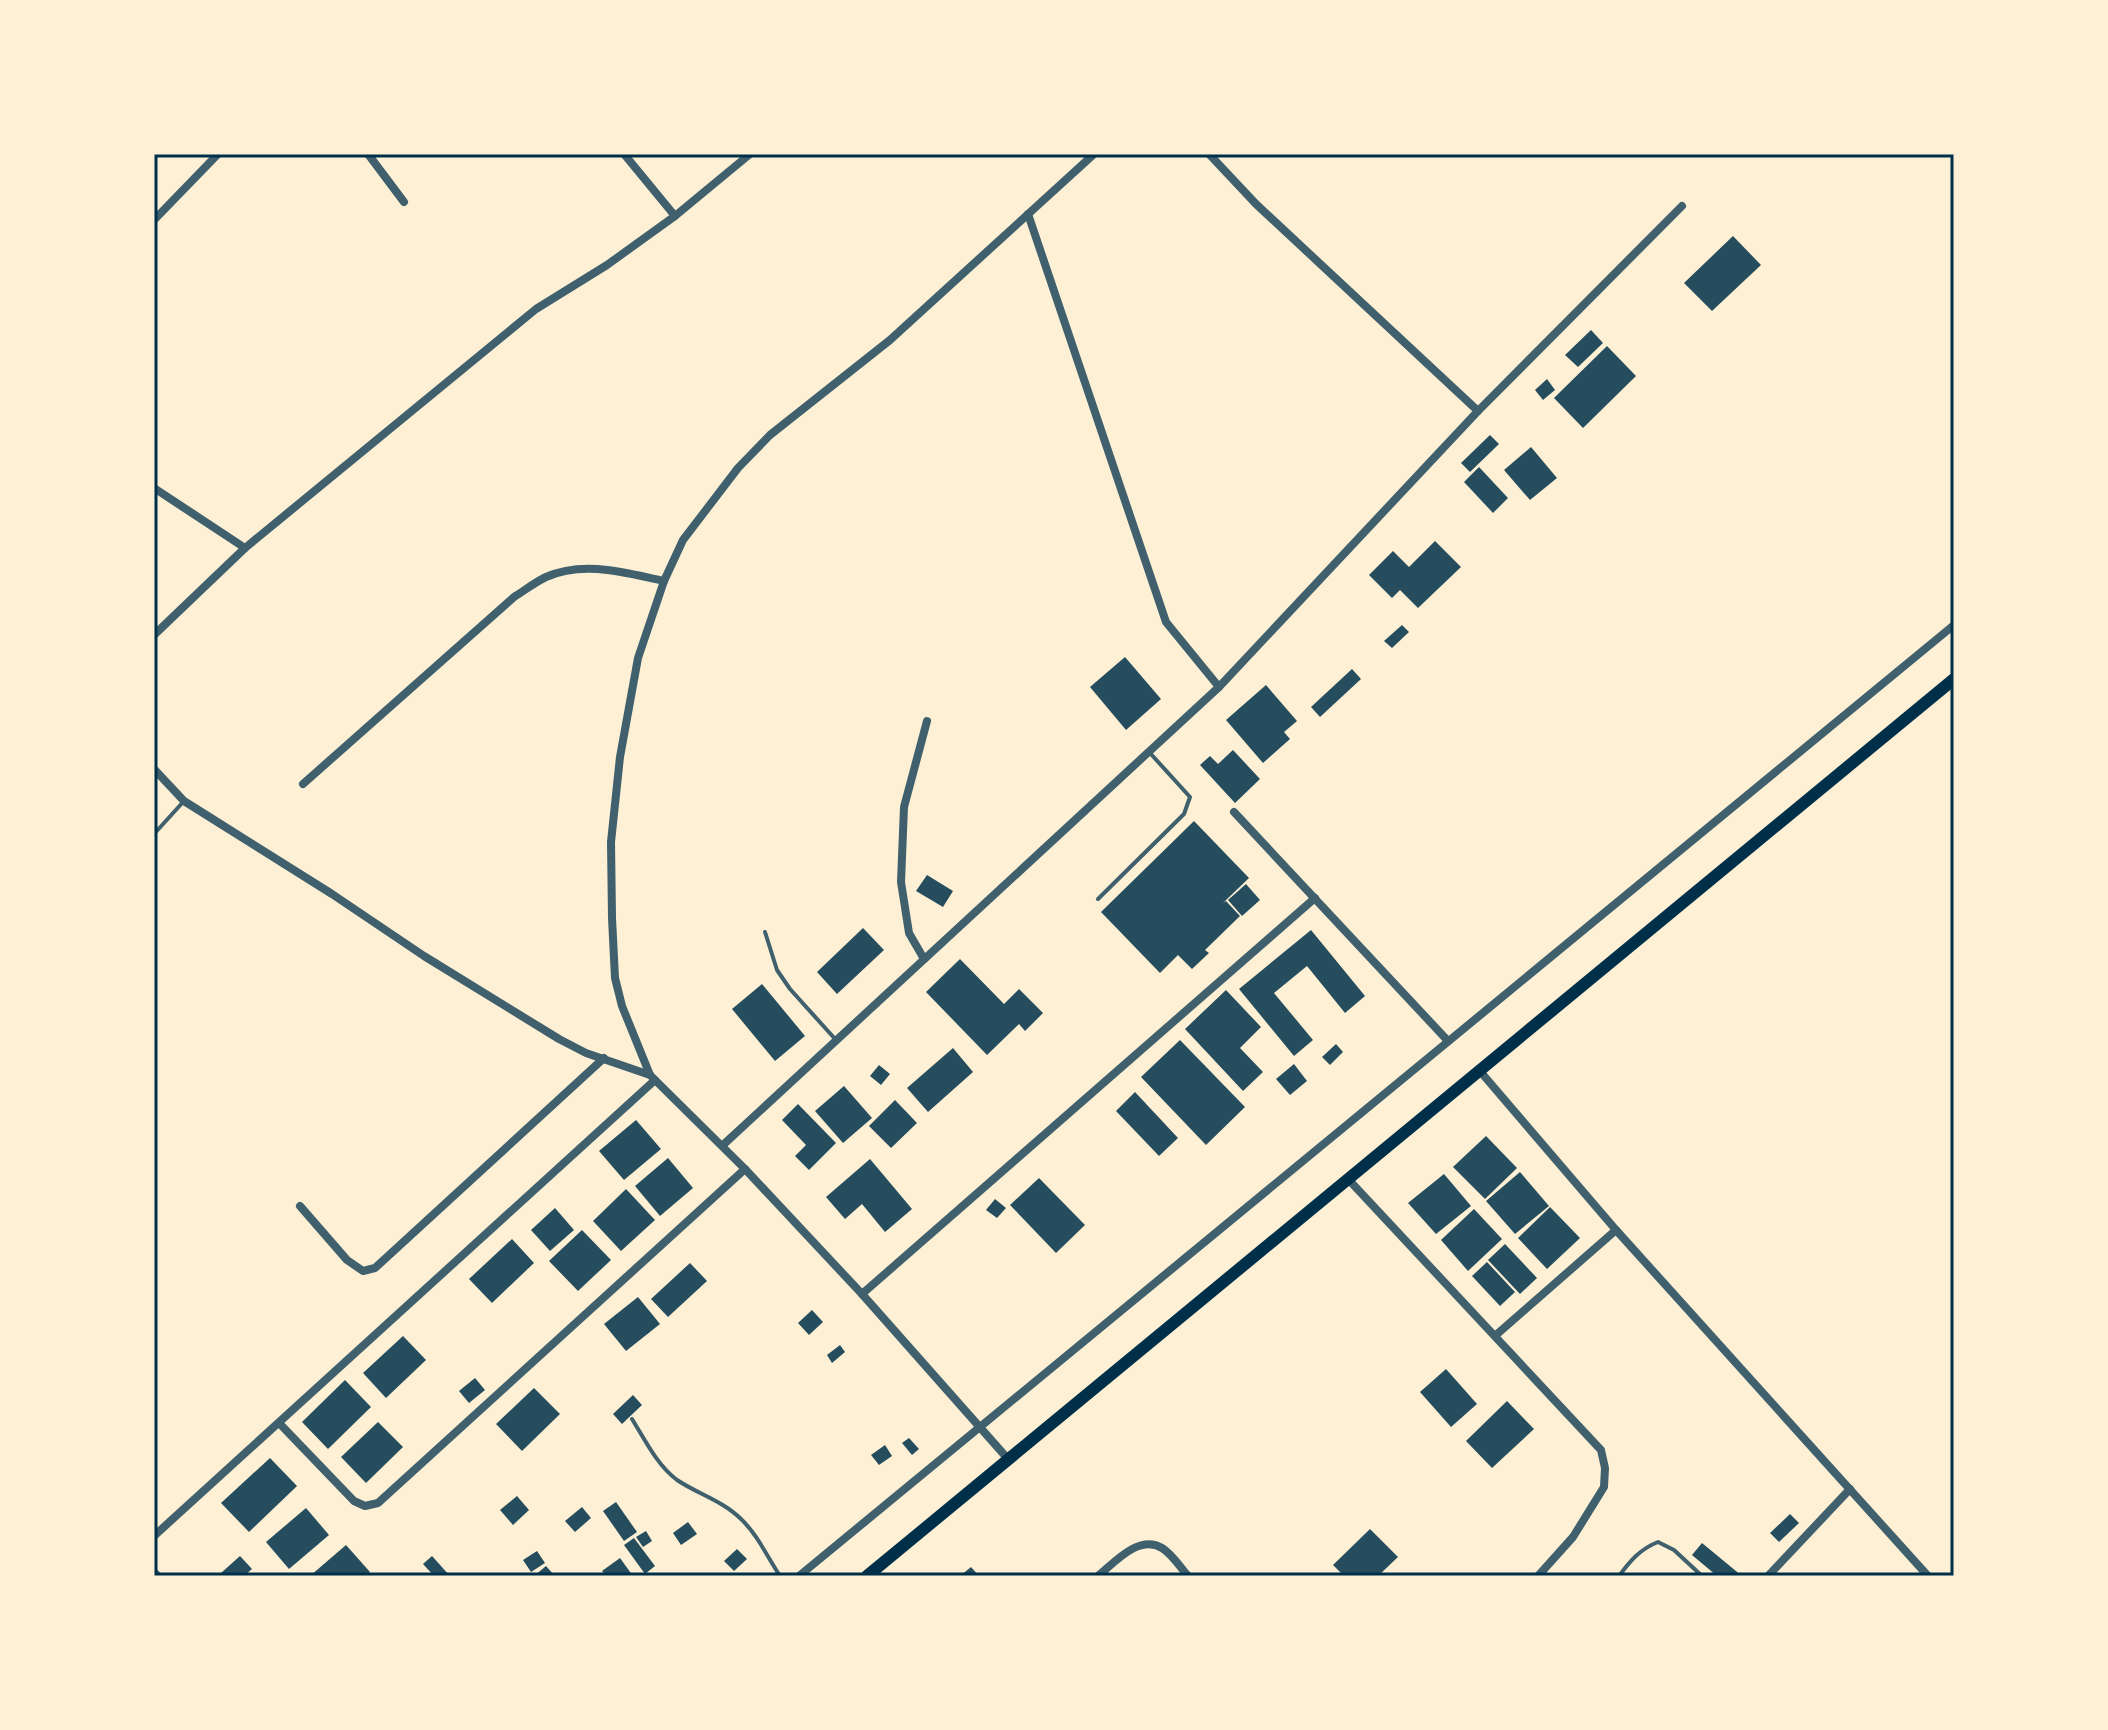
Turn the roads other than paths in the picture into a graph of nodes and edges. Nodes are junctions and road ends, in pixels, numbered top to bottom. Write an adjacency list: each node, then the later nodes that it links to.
1 (218, 154): 11 (street)
2 (368, 154): 7 (street)
3 (624, 154): 10 (street)
4 (750, 154): 10 (street)
5 (1209, 154): 12 (street)
6 (1087, 156): 9 (street)
7 (404, 202)
8 (1682, 206): 12 (street)
9 (1028, 214): 15 (street); 19 (street)
10 (675, 216): 14 (street)
11 (154, 220)
12 (1478, 411): 19 (street)
13 (154, 488): 14 (street)
14 (245, 548): 17 (street)
15 (664, 581): 23 (street); 35 (street)
16 (1954, 625): 32 (street)
17 (154, 635)
18 (1954, 679): 34 (main road)
19 (1219, 687): 21 (street)
20 (927, 721): 30 (street)
21 (1149, 752): 28 (lane); 30 (street)
22 (154, 769): 24 (street)
23 (303, 784)
24 (184, 801): 26 (lane); 33 (street)
25 (1234, 812): 27 (street)
26 (154, 834)
27 (1315, 898): 32 (street); 41 (street)
28 (1098, 899)
29 (765, 932): 31 (lane)
30 (924, 959): 31 (street)
31 (836, 1040): 36 (street)
32 (1448, 1041): 45 (street)
33 (604, 1058): 35 (street); 39 (street)
34 (1479, 1070): 38 (main road); 40 (street)
35 (652, 1077): 36 (street); 44 (street)
36 (723, 1145): 37 (street)
37 (745, 1169): 41 (street); 44 (street)
38 (1348, 1179): 42 (street); 46 (main road)
39 (300, 1206)
40 (1616, 1230): 42 (street); 47 (street)
41 (862, 1294): 45 (street)
42 (1496, 1335): 54 (street)
43 (632, 1419): 49 (lane)
44 (280, 1424): 48 (street)
45 (980, 1427): 46 (street); 50 (street)
46 (1008, 1459): 51 (main road)
47 (1850, 1489): 57 (street); 58 (street)
48 (154, 1536)
49 (780, 1576)
50 (799, 1576)
51 (867, 1576)
52 (1098, 1576): 53 (street)
53 (1188, 1576)
54 (1538, 1576)
55 (1619, 1576): 56 (lane)
56 (1702, 1576)
57 (1768, 1576)
58 (1928, 1576)

